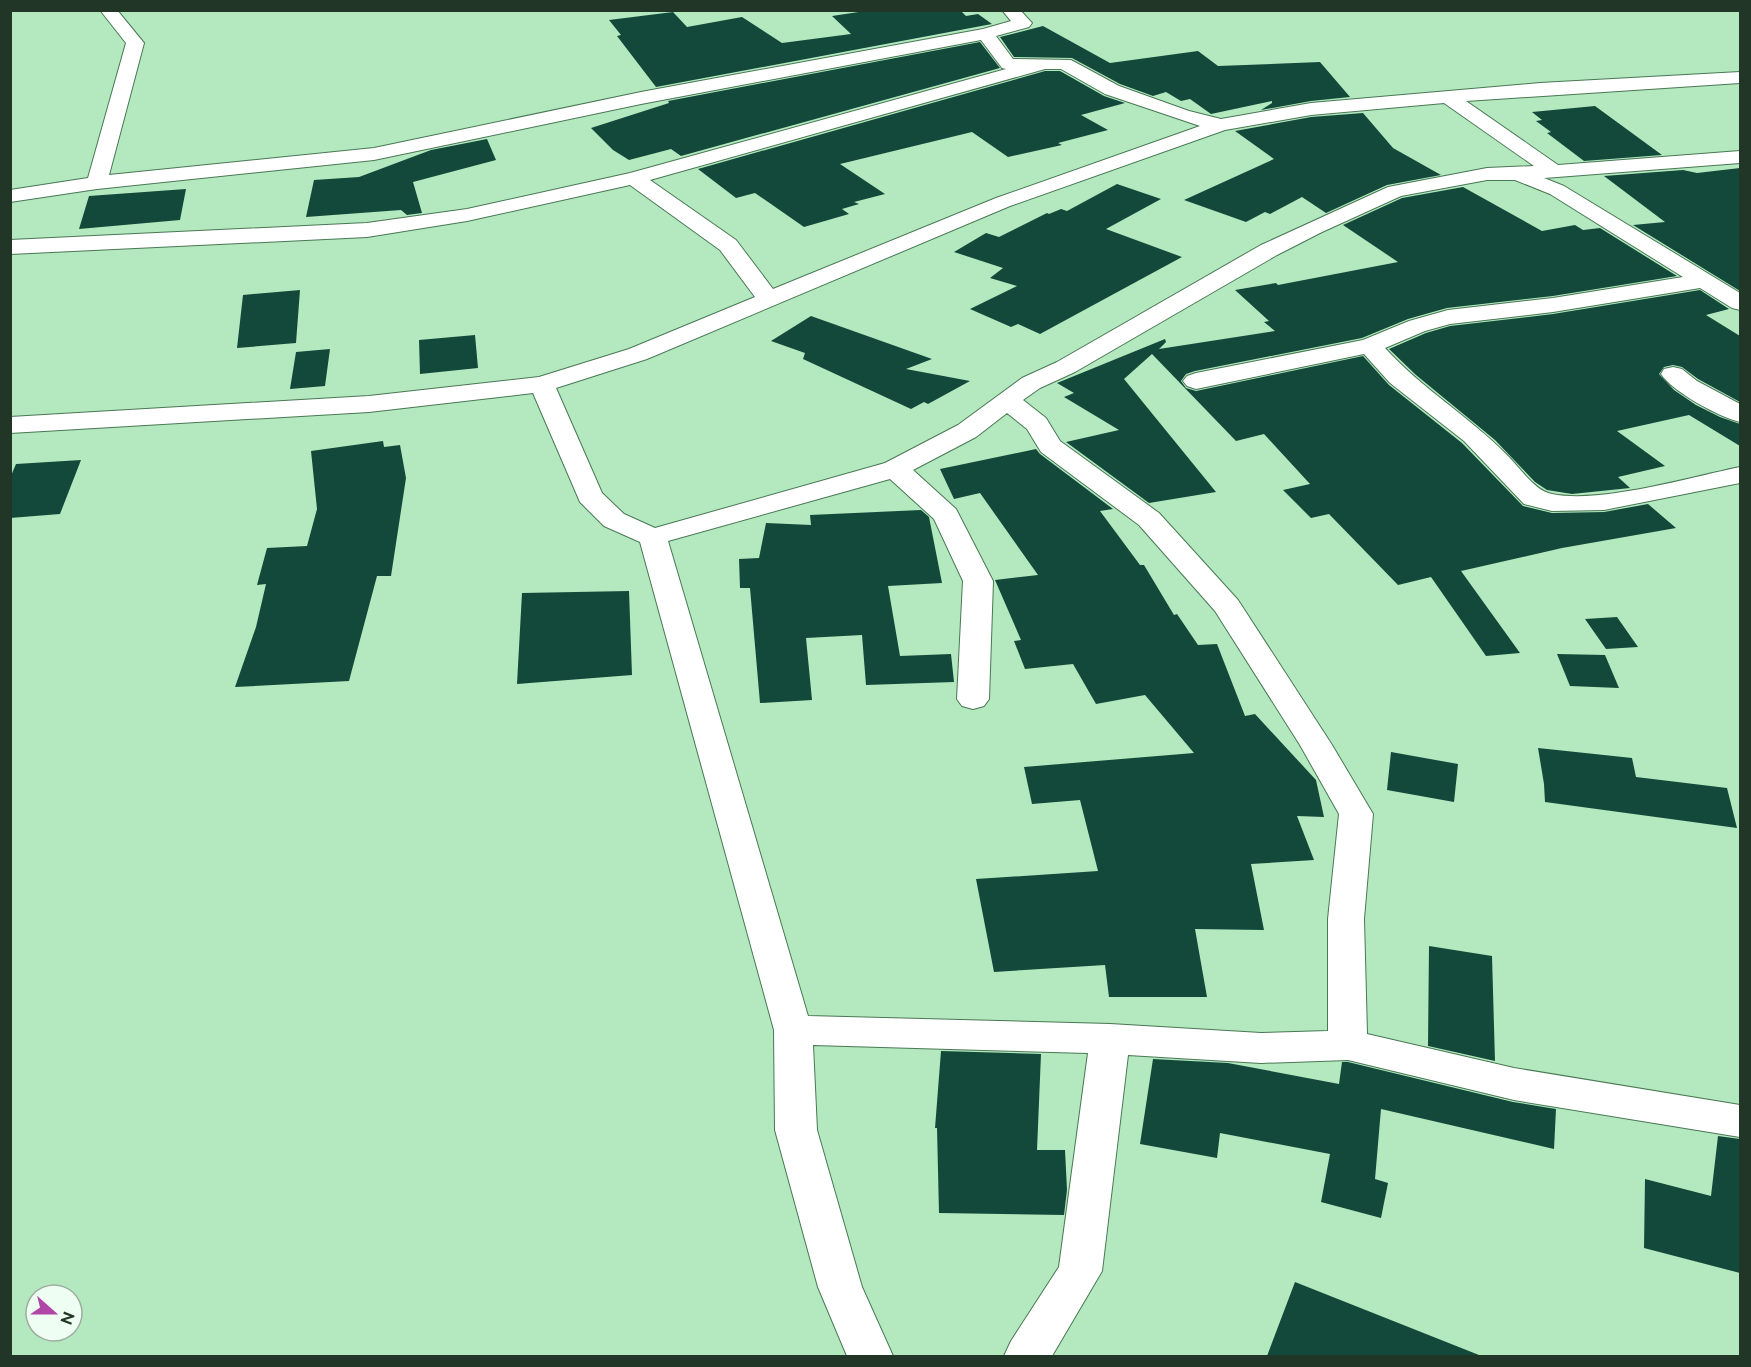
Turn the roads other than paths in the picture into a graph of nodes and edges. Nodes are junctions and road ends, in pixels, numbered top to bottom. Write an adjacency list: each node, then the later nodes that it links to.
1 (108, 10): 12 (street)
2 (1010, 10): 3 (street)
3 (985, 34): 4 (street); 12 (street)
4 (1044, 64): 7 (street); 11 (street)
5 (1740, 77): 6 (street)
6 (1448, 97): 7 (street); 9 (street)
7 (1221, 124): 16 (street)
8 (1740, 157): 9 (street)
9 (1554, 171): 10 (street)
10 (1516, 174): 15 (street); 22 (street)
11 (634, 178): 14 (street); 16 (street)
12 (97, 183): 13 (street)
13 (10, 196)
14 (10, 247)
15 (1703, 281): 17 (street); 18 (street)
16 (769, 300): 21 (street)
17 (1740, 303)
18 (1370, 346): 20 (street); 26 (street)
19 (1673, 374): 23 (street)
20 (1196, 381)
21 (542, 384): 24 (street); 27 (street)
22 (1007, 400): 25 (street); 31 (street)
23 (1740, 414)
24 (10, 425)
25 (895, 469): 27 (street); 28 (street)
26 (1740, 475)
27 (653, 537): 29 (street)
28 (973, 699)
29 (793, 1030): 30 (street); 33 (street)
30 (1110, 1039): 31 (street); 34 (street)
31 (1348, 1045): 32 (street)
32 (1740, 1121)
33 (870, 1356)
34 (1027, 1356)

